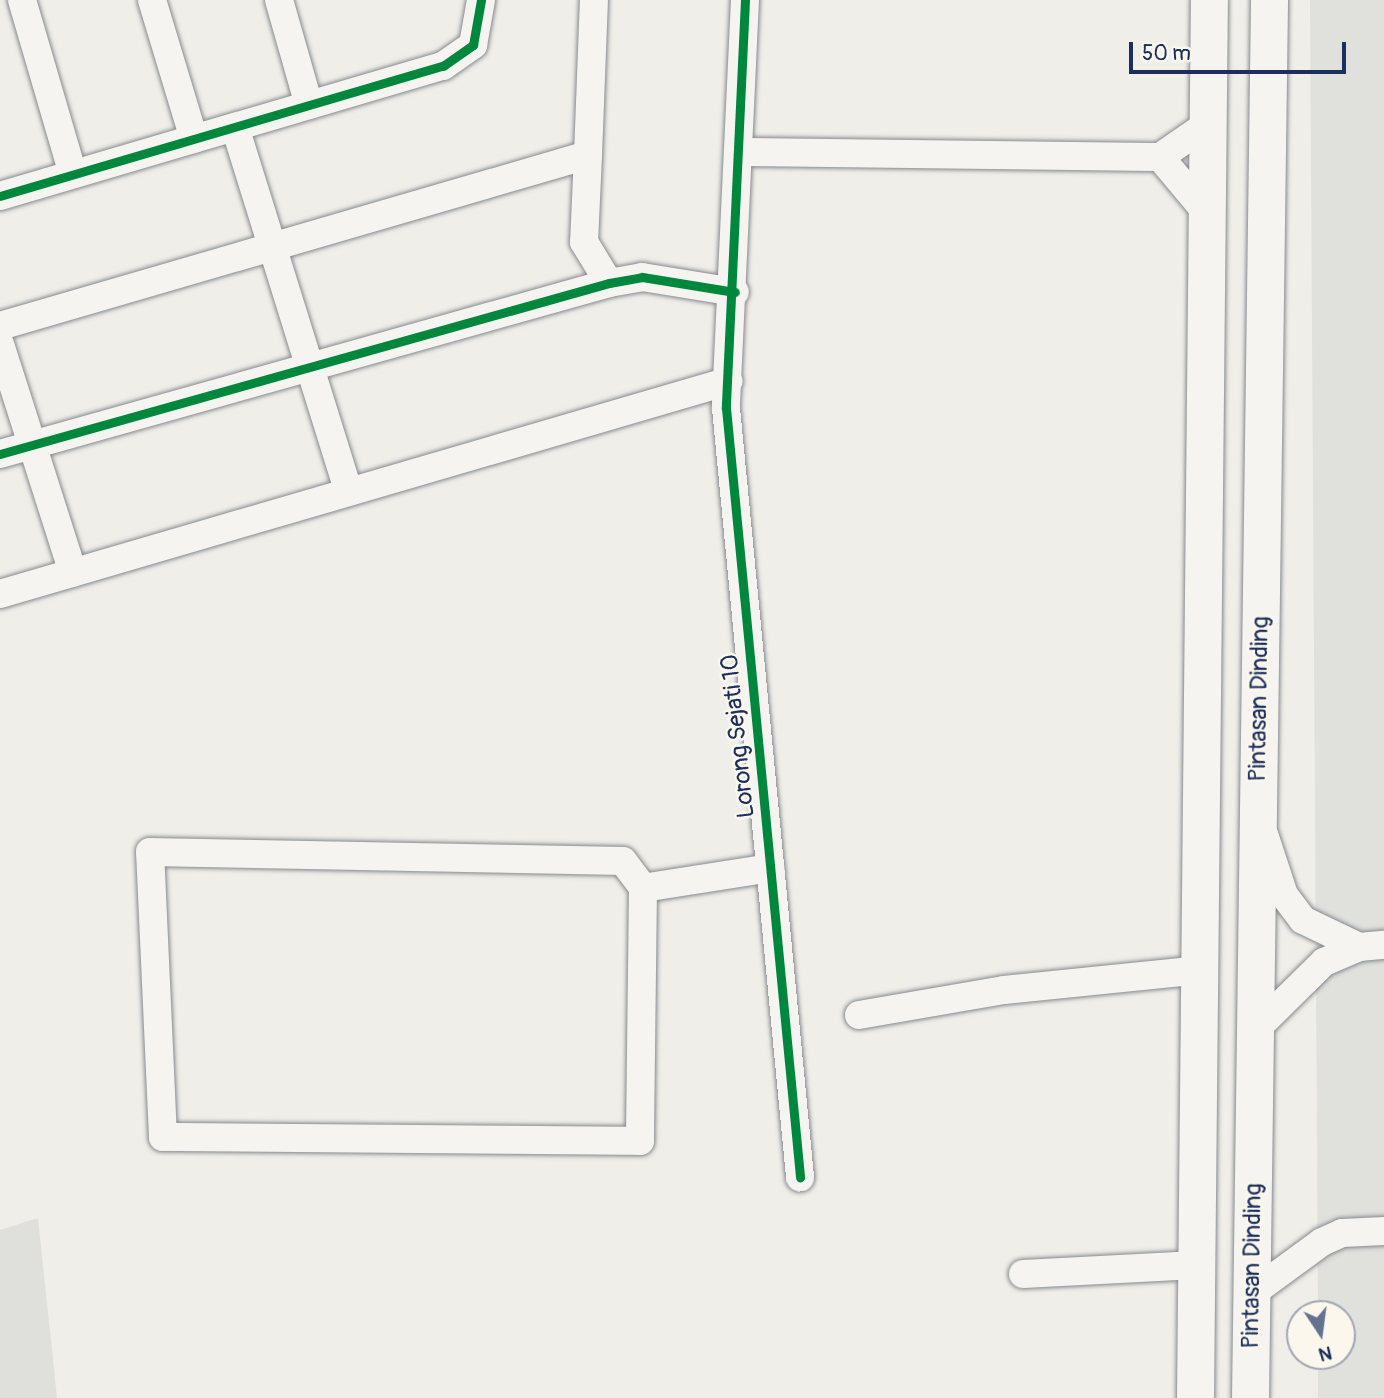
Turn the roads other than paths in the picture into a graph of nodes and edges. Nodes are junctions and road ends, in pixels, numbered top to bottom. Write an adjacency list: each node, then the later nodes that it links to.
1 (22, 0): 16 (street)
2 (152, 0): 12 (street)
3 (279, 0): 9 (street)
4 (481, 0): 9 (street)
5 (594, 0): 14 (street)
6 (745, 0): 13 (street, Lorong Sejati 10)
7 (1209, 0): 10 (main road)
8 (1269, 0): 31 (main road, Pintasan Dinding)
9 (309, 105): 11 (street)
10 (1208, 124): 15 (street); 18 (main road)
11 (235, 127): 12 (street); 19 (street)
12 (194, 139): 16 (street)
13 (741, 152): 15 (street); 21 (street, Lorong Sejati 10)
14 (588, 155): 19 (street); 20 (street)
15 (1160, 157): 18 (street)
16 (73, 174): 17 (street)
17 (0, 195)
18 (1207, 213): 35 (main road)
19 (272, 247): 22 (street); 24 (street)
20 (609, 283): 21 (street); 24 (street)
21 (735, 292): 25 (street, Lorong Sejati 10)
22 (0, 326)
23 (0, 344): 26 (street)
24 (310, 367): 26 (street); 28 (street)
25 (729, 381): 28 (street); 32 (street, Lorong Sejati 10)
26 (31, 446): 27 (street); 29 (street)
27 (0, 454)
28 (348, 490): 29 (street)
29 (73, 573): 30 (street)
30 (0, 594)
31 (1258, 815): 34 (street); 37 (main road, Pintasan Dinding)
32 (770, 868): 33 (street); 38 (street, Lorong Sejati 10)
33 (643, 888): 33 (street)
34 (1372, 946): 37 (street)
35 (1200, 970): 36 (street); 40 (main road)
36 (859, 1015)
37 (1255, 1030): 42 (main road, Pintasan Dinding)
38 (800, 1177)
39 (1384, 1231): 42 (street)
40 (1198, 1265): 41 (street); 43 (main road)
41 (1023, 1274)
42 (1251, 1294): 44 (main road, Pintasan Dinding)
43 (1195, 1398)
44 (1250, 1398)

